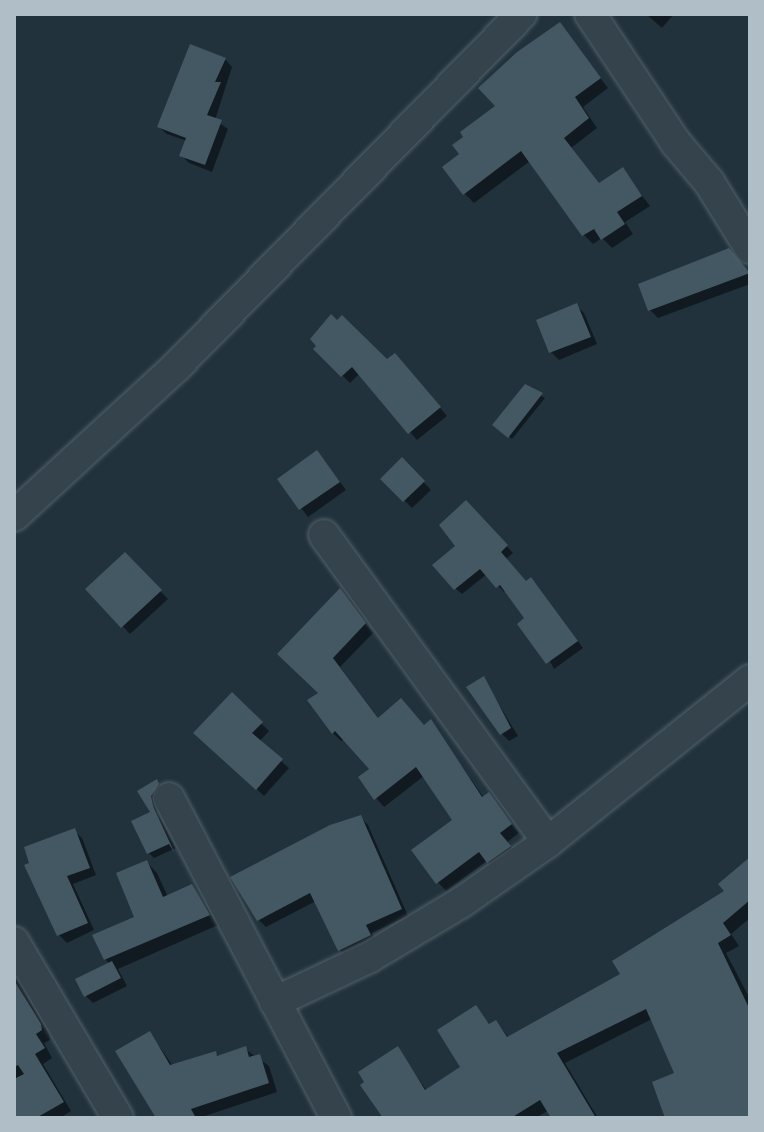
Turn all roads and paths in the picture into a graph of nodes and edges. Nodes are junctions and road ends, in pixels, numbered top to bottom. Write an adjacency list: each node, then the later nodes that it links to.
1 (522, 14): 4 (street)
2 (590, 14): 3 (street)
3 (750, 248)
4 (14, 516)
5 (324, 535): 8 (street)
6 (750, 680): 8 (street)
7 (169, 798): 10 (street)
8 (548, 842): 10 (street)
9 (14, 942): 11 (street)
10 (275, 1002): 12 (street)
11 (118, 1118)
12 (336, 1118)

